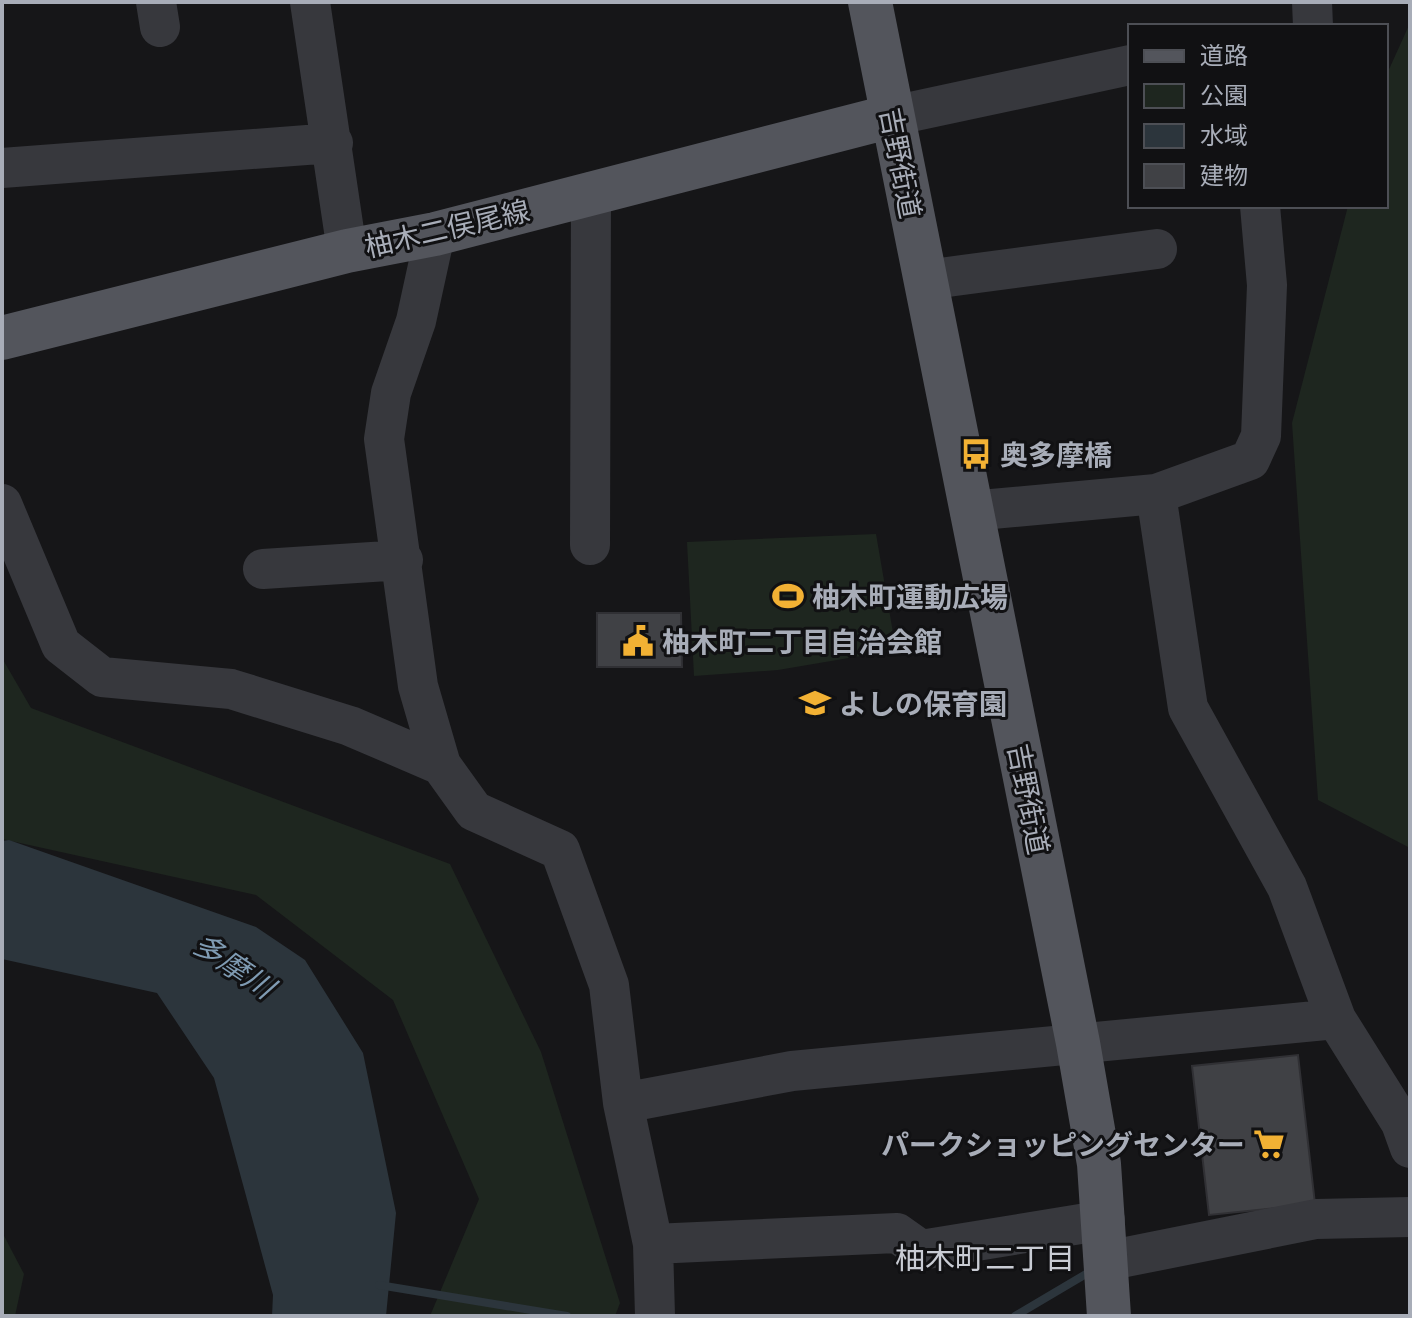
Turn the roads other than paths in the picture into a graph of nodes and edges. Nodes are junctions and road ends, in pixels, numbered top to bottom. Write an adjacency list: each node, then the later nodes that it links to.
1 (310, 2): 7 (street)
2 (870, 2): 6 (main road, 吉野街道)
3 (1312, 2): 4 (street)
4 (1313, 24)
5 (1128, 65): 6 (street)
6 (892, 116): 9 (main road, 柚木二俣尾線); 14 (main road, 吉野街道)
7 (333, 143): 8 (street); 13 (street)
8 (2, 168)
9 (591, 192): 11 (main road, 柚木二俣尾線); 19 (street)
10 (1260, 208): 16 (street)
11 (435, 234): 13 (main road, 柚木二俣尾線); 20 (street)
12 (1157, 249): 14 (street)
13 (347, 251): 15 (main road, 柚木二俣尾線)
14 (925, 280): 18 (main road, 吉野街道)
15 (2, 338)
16 (1156, 494): 18 (street); 23 (street)
17 (2, 504): 22 (street)
18 (970, 511): 24 (main road, 吉野街道)
19 (590, 545)
20 (403, 560): 21 (street); 22 (street)
21 (263, 569)
22 (441, 765): 25 (street)
23 (1336, 1019): 24 (street); 26 (street)
24 (1078, 1043): 25 (street); 28 (main road, 吉野街道)
25 (623, 1103): 29 (street)
26 (1410, 1148)
27 (1410, 1217): 28 (street)
28 (1106, 1240): 29 (street); 31 (main road, 吉野街道)
29 (653, 1244): 30 (street)
30 (655, 1316)
31 (1109, 1316)

